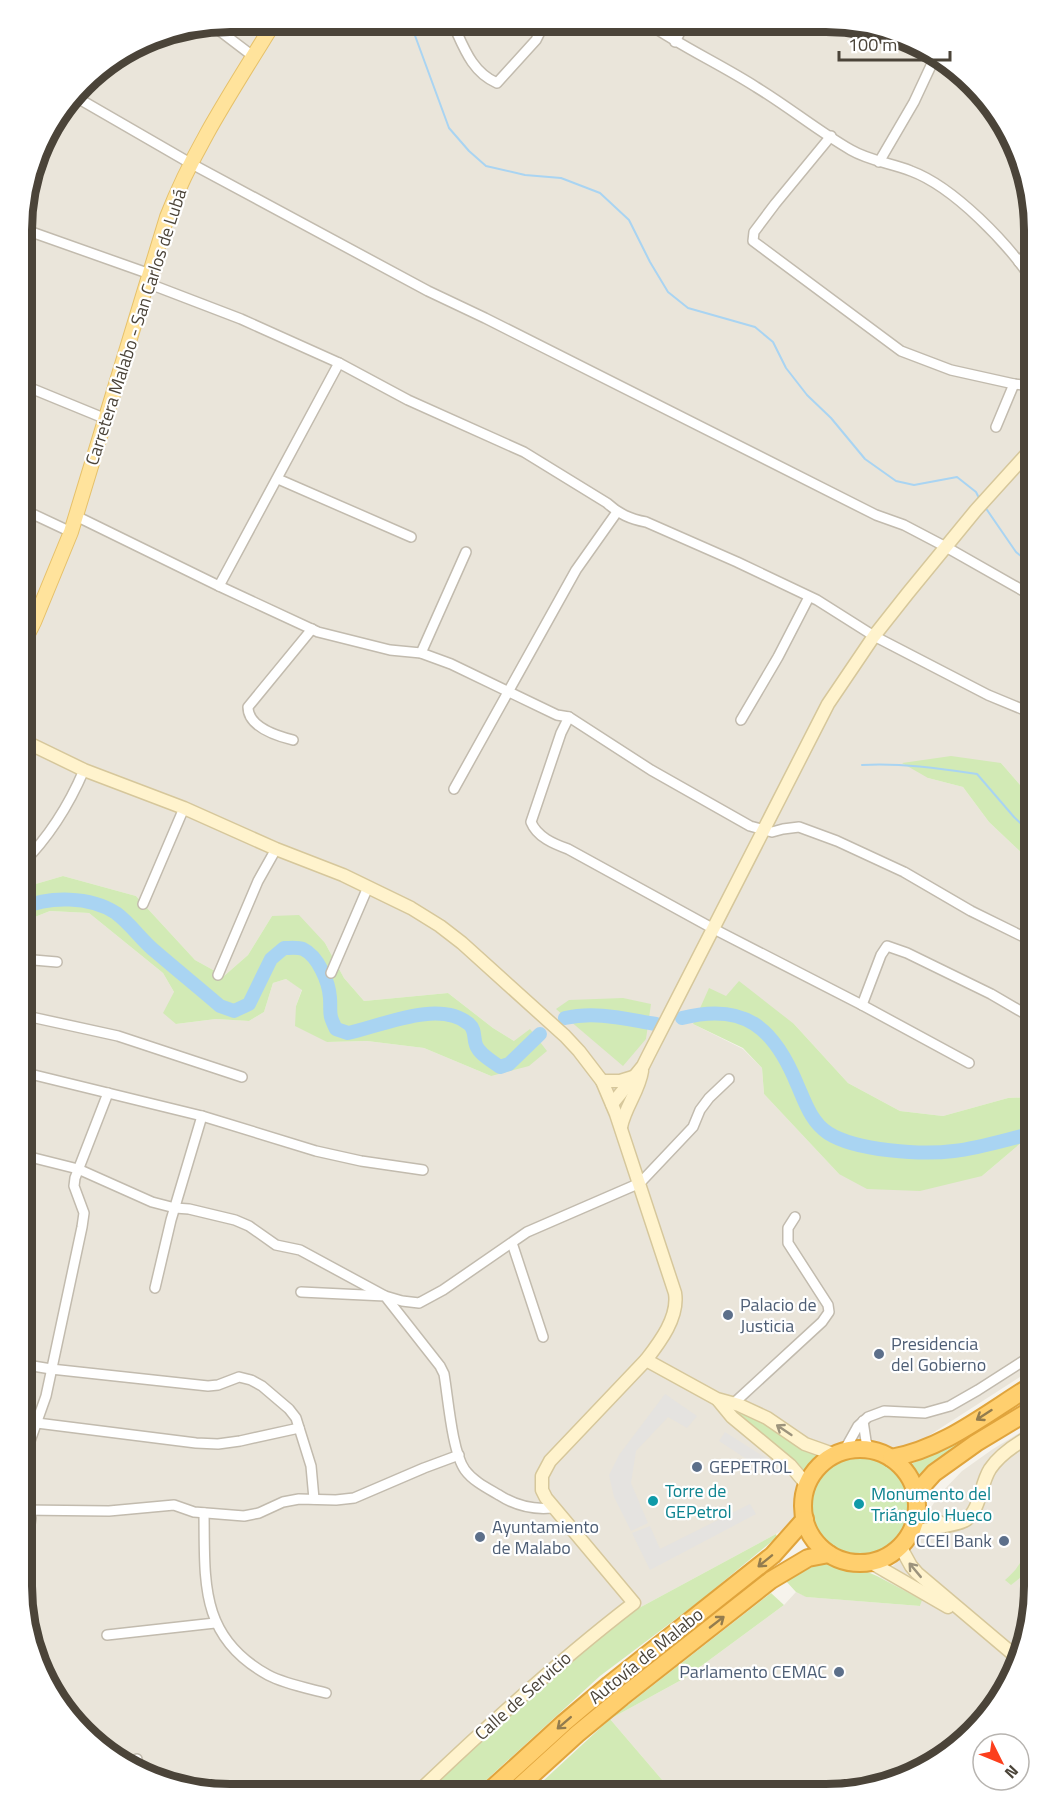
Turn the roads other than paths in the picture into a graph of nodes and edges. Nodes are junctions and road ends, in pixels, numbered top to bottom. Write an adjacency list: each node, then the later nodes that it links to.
1 (222, 32): 8 (street)
2 (269, 32): 8 (main road, Carretera Malabo - San Carlos de Lubá)
3 (456, 32): 4 (street)
4 (541, 32)
5 (660, 32): 7 (street)
6 (680, 32): 7 (street)
7 (675, 42): 11 (street)
8 (254, 57): 13 (main road, Carretera Malabo - San Carlos de Lubá)
9 (932, 63): 12 (street)
10 (81, 100): 13 (street)
11 (831, 136): 12 (street); 20 (street)
12 (879, 162): 16 (street)
13 (190, 163): 18 (main road, Carretera Malabo - San Carlos de Lubá); 32 (street)
14 (32, 232): 18 (street)
15 (1024, 257): 16 (street)
16 (1019, 262): 17 (street)
17 (1024, 269)
18 (149, 278): 19 (street); 23 (main road, Carretera Malabo - San Carlos de Lubá)
19 (339, 363): 26 (street); 27 (street)
20 (1014, 384): 21 (street); 24 (street)
21 (1024, 385)
22 (32, 389): 23 (street)
23 (106, 419): 29 (main road, Carretera Malabo - San Carlos de Lubá)
24 (996, 427)
25 (1024, 457): 32 (street)
26 (278, 479): 31 (street); 34 (street)
27 (617, 512): 36 (street); 41 (street)
28 (32, 514): 30 (street)
29 (76, 516): 30 (main road, Carretera Malabo - San Carlos de Lubá); 34 (street)
30 (71, 532): 37 (main road, Carretera Malabo - San Carlos de Lubá)
31 (411, 537)
32 (946, 547): 35 (street); 39 (street)
33 (466, 552): 40 (street)
34 (219, 586): 38 (street)
35 (1024, 591)
36 (809, 597): 39 (street); 44 (street)
37 (32, 626)
38 (312, 629): 40 (street); 45 (street)
39 (874, 636): 42 (street); 50 (street)
40 (421, 653): 41 (street)
41 (510, 692): 43 (street); 48 (street)
42 (1024, 710)
43 (569, 717): 50 (street); 55 (street)
44 (741, 720)
45 (293, 740)
46 (32, 745): 47 (street)
47 (84, 770): 49 (street); 52 (street)
48 (454, 789)
49 (184, 808): 51 (street); 54 (street)
50 (762, 831): 55 (street); 56 (street)
51 (276, 849): 53 (street); 60 (street)
52 (32, 854)
53 (368, 887): 59 (street); 70 (street)
54 (143, 904)
55 (712, 928): 61 (street); 65 (street)
56 (1023, 937)
57 (32, 960): 58 (street)
58 (57, 962)
59 (331, 973)
60 (218, 975)
61 (862, 1005): 62 (street); 64 (street)
62 (1023, 1013)
63 (32, 1017): 67 (street)
64 (969, 1063)
65 (643, 1066): 68 (street); 72 (street)
66 (32, 1075): 71 (street)
67 (242, 1077)
68 (633, 1077): 70 (street); 73 (street)
69 (729, 1079): 79 (street)
70 (602, 1081): 73 (street)
71 (108, 1094): 74 (street); 77 (street)
72 (632, 1096): 73 (street); 75 (street)
73 (614, 1109): 75 (street)
74 (202, 1116): 78 (street); 80 (street)
75 (621, 1128): 79 (street)
76 (32, 1158): 77 (street)
77 (78, 1169): 80 (street); 90 (street)
78 (423, 1170)
79 (640, 1183): 82 (street); 87 (street)
80 (175, 1208): 83 (street); 85 (street)
81 (795, 1217): 93 (street)
82 (512, 1243): 85 (street); 86 (street)
83 (155, 1288)
84 (301, 1292): 85 (street)
85 (386, 1296): 102 (street)
86 (543, 1337)
87 (646, 1360): 92 (street); 107 (street)
88 (1023, 1361): 95 (street)
89 (32, 1366): 90 (street)
90 (51, 1369): 96 (street); 97 (street)
91 (1023, 1391): 103 (highway, one-way to 103)
92 (717, 1399): 93 (street); 104 (street)
93 (734, 1403): 101 (street, one-way to 93)
94 (1023, 1415): 106 (highway)
95 (863, 1421): 100 (street); 101 (street)
96 (37, 1424): 97 (street); 98 (street)
97 (299, 1428): 105 (street)
98 (32, 1436)
99 (1023, 1441): 111 (street)
100 (870, 1450): 101 (highway); 103 (highway)
101 (840, 1453): 104 (highway)
102 (459, 1455): 105 (street); 107 (street)
103 (891, 1458): 106 (highway)
104 (807, 1485): 110 (highway)
105 (314, 1499): 109 (street)
106 (917, 1499): 111 (highway)
107 (552, 1508): 120 (street, Calle de Servicio)
108 (32, 1510): 109 (street)
109 (204, 1513): 116 (street)
110 (805, 1519): 113 (highway); 121 (highway, Autovía de Malabo, one-way to 121)
111 (913, 1524): 112 (highway)
112 (900, 1546): 114 (highway); 115 (street, one-way to 112)
113 (829, 1554): 114 (highway); 122 (highway, Autovía de Malabo, one-way to 113)
114 (870, 1562): 115 (street)
115 (968, 1617): 118 (street)
116 (215, 1623): 117 (street); 119 (street)
117 (107, 1635)
118 (1012, 1653)
119 (326, 1694)
120 (427, 1784)
121 (497, 1784)
122 (522, 1784)

